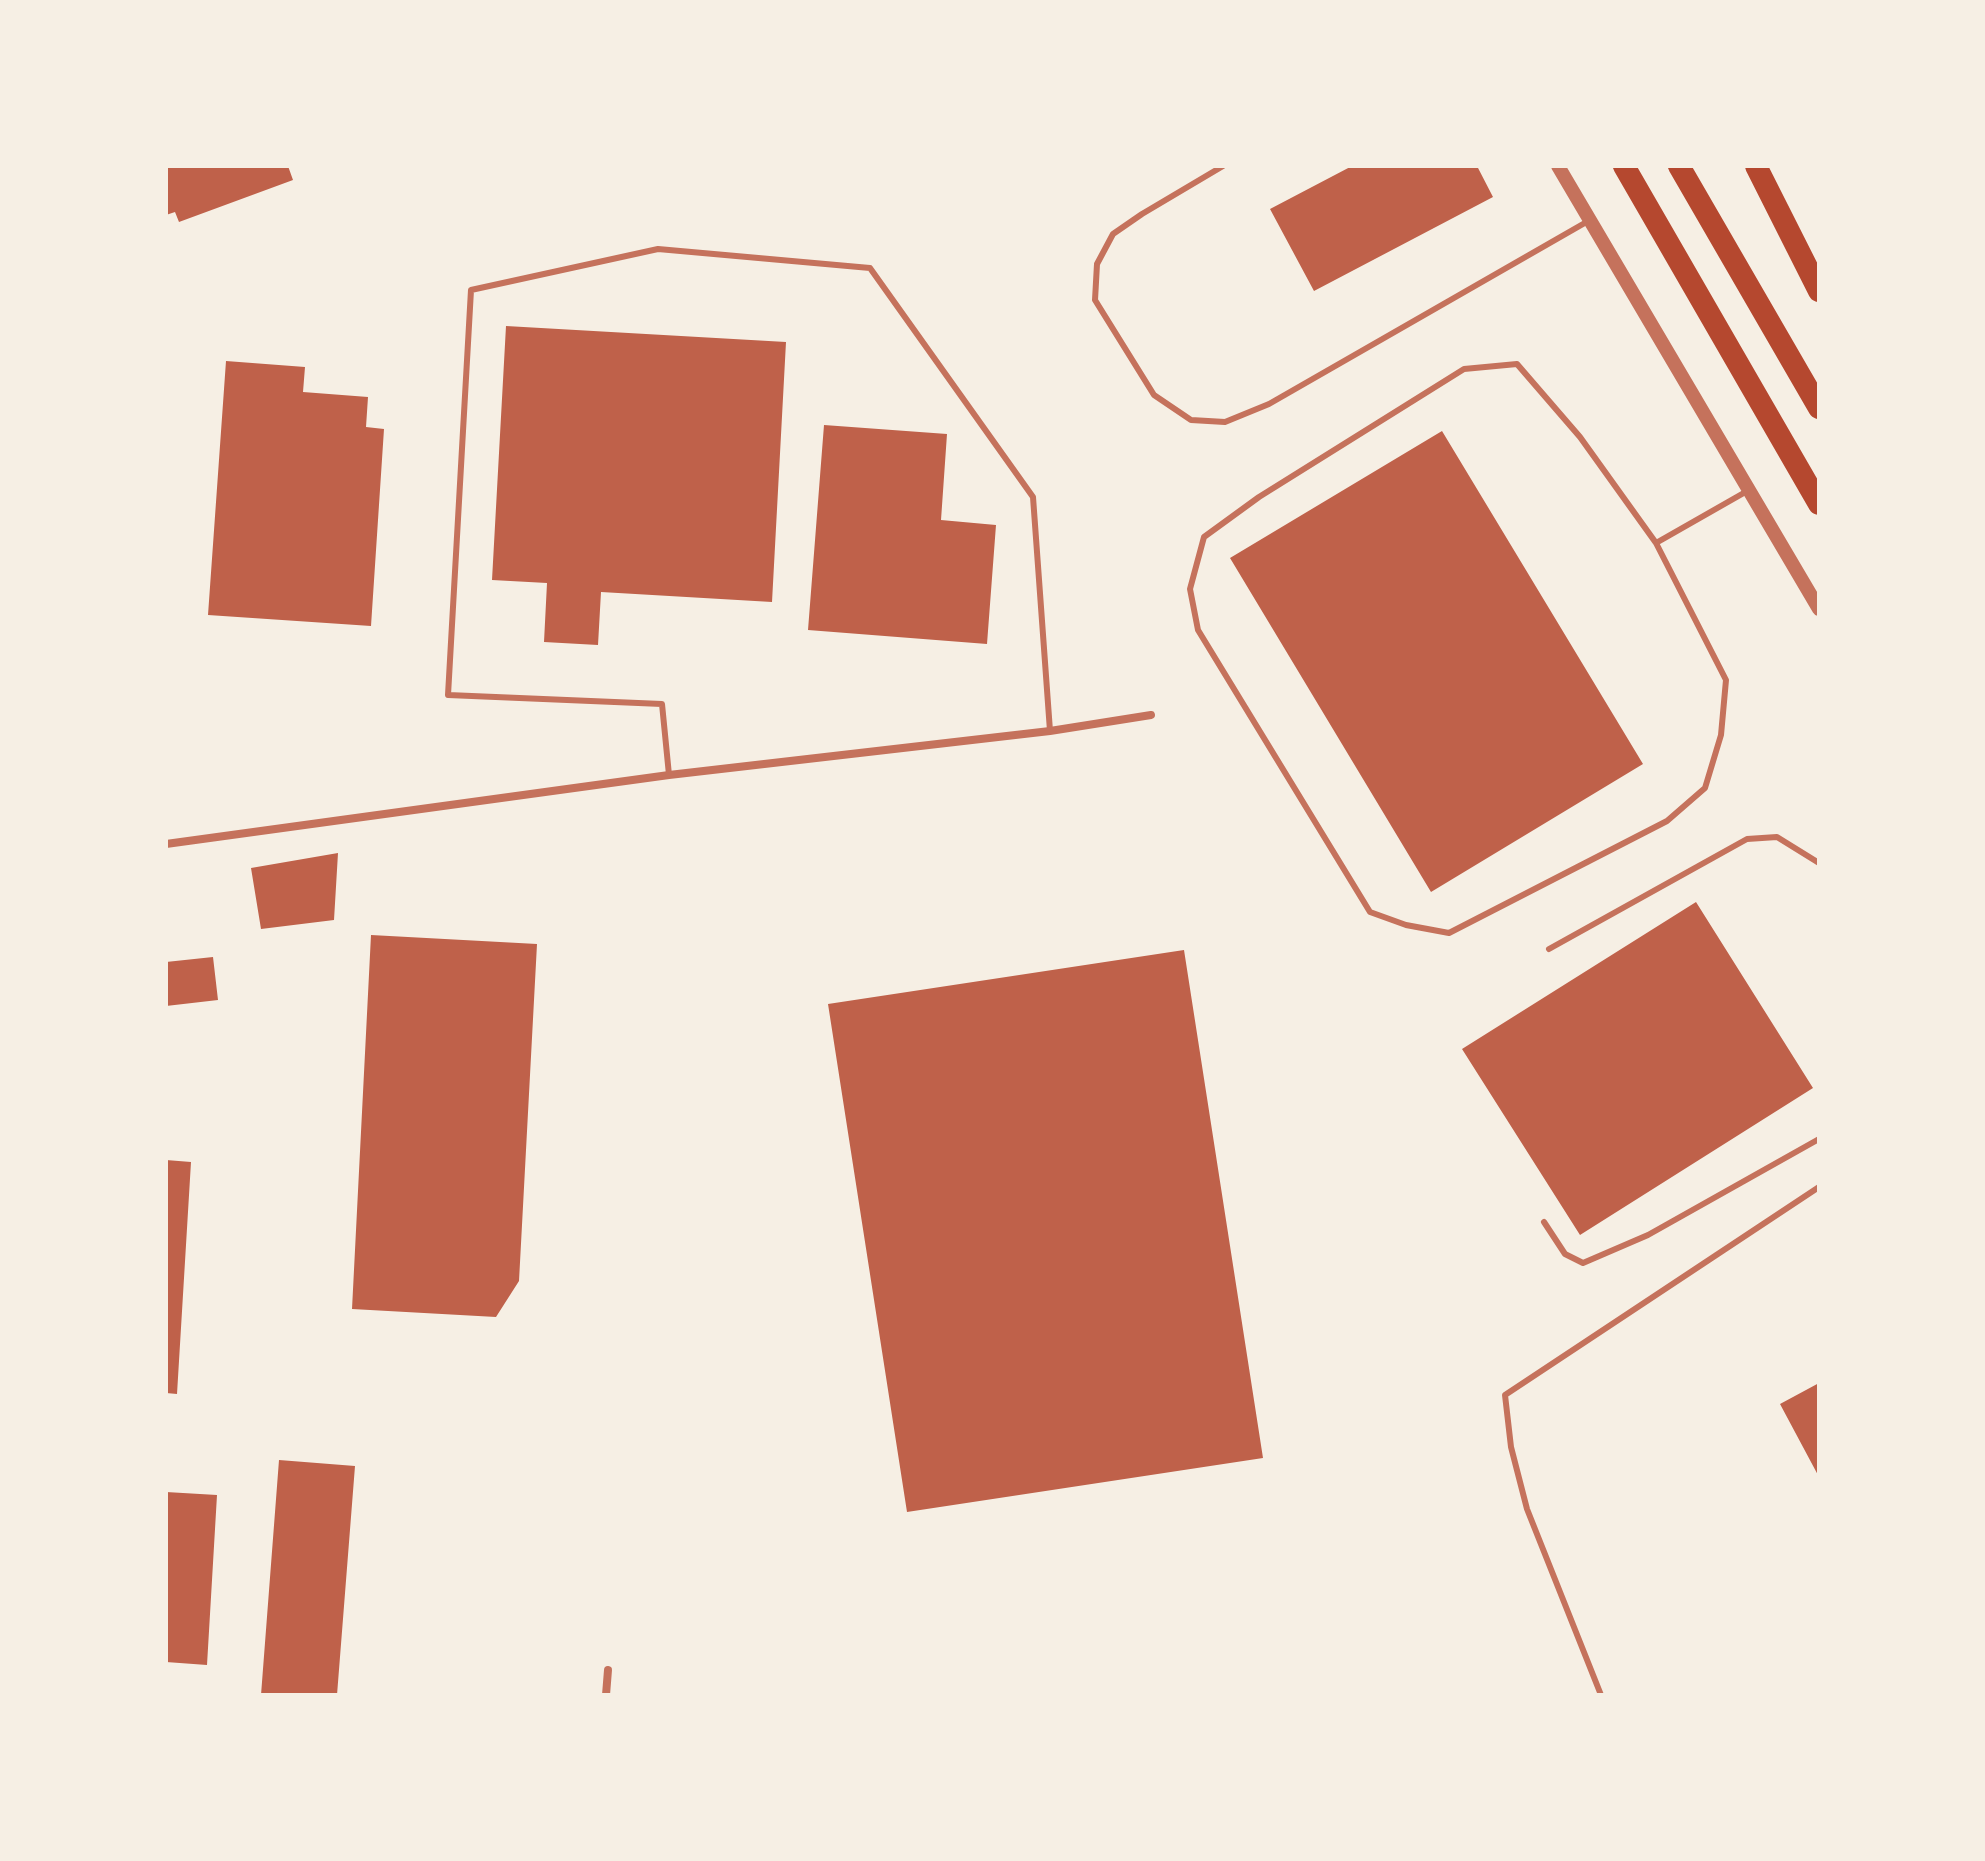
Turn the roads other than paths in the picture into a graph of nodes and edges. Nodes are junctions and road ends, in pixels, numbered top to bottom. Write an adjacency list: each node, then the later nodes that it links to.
1 (1223, 166): 6 (lane)
2 (1558, 166): 6 (street)
3 (1624, 166): 10 (highway)
4 (1679, 166): 8 (highway)
5 (1756, 166): 7 (highway)
6 (1590, 220): 9 (street)
7 (1819, 291)
8 (1819, 408)
9 (1749, 490): 11 (lane); 12 (street)
10 (1819, 504)
11 (1656, 543): 11 (lane)
12 (1819, 609)
13 (1151, 715): 14 (street)
14 (1050, 731): 15 (street); 15 (lane)
15 (669, 775): 16 (street)
16 (166, 844)
17 (1819, 863): 18 (lane)
18 (1549, 949)
19 (1819, 1139): 21 (lane)
20 (1819, 1187): 24 (lane)
21 (1544, 1222)
22 (608, 1670): 23 (street)
23 (606, 1695)
24 (1601, 1695)

